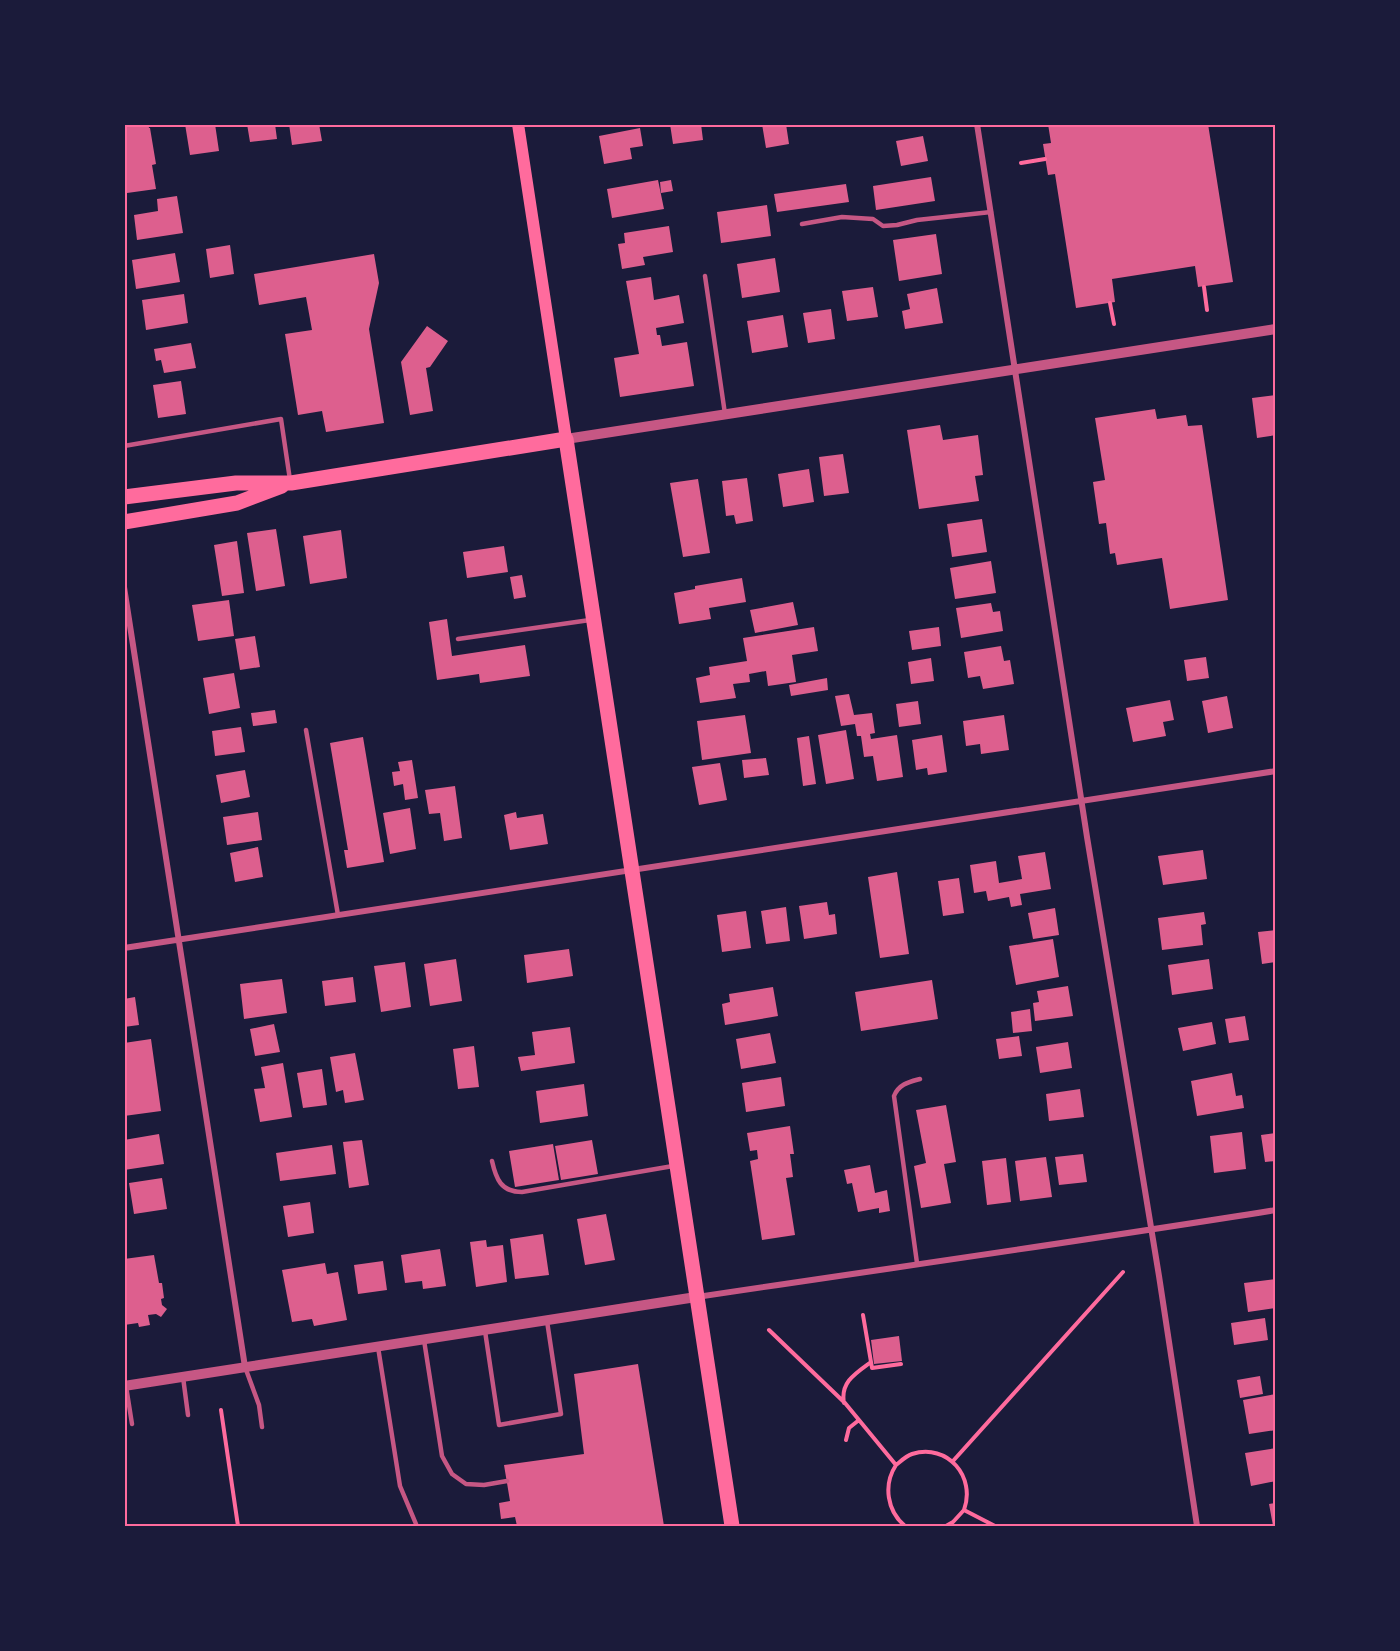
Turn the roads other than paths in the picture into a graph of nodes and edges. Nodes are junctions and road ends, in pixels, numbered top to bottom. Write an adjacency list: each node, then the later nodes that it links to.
1 (518, 124): 9 (main road)
2 (977, 124): 3 (street)
3 (991, 212): 4 (lane); 7 (street)
4 (802, 224)
5 (705, 276): 8 (lane)
6 (1275, 329): 7 (street)
7 (1015, 370): 8 (street); 19 (street)
8 (725, 414): 9 (street)
9 (566, 439): 11 (main road); 15 (main road)
10 (124, 446): 11 (lane)
11 (291, 483): 12 (main road); 13 (main road)
12 (124, 497)
13 (124, 522)
14 (124, 587): 22 (street)
15 (593, 619): 16 (lane); 20 (main road)
16 (458, 639)
17 (306, 730): 21 (lane)
18 (1275, 771): 19 (street)
19 (1081, 800): 20 (street); 28 (street)
20 (631, 870): 21 (street); 26 (main road)
21 (338, 915): 22 (street)
22 (179, 939): 23 (street); 35 (street)
23 (124, 948)
24 (920, 1079): 29 (lane)
25 (492, 1161): 26 (lane)
26 (676, 1165): 30 (main road)
27 (1275, 1210): 28 (street)
28 (1151, 1230): 29 (street); 44 (street)
29 (917, 1263): 30 (street)
30 (696, 1297): 31 (street); 43 (main road)
31 (547, 1321): 32 (street); 32 (lane)
32 (485, 1331): 33 (street)
33 (424, 1340): 34 (street); 41 (lane)
34 (378, 1347): 35 (street); 42 (lane)
35 (245, 1367): 36 (street); 40 (lane)
36 (183, 1377): 37 (street); 38 (lane)
37 (125, 1386): 39 (lane)
38 (188, 1415)
39 (132, 1424)
40 (262, 1427)
41 (507, 1481)
42 (416, 1524)
43 (732, 1527)
44 (1197, 1527)

